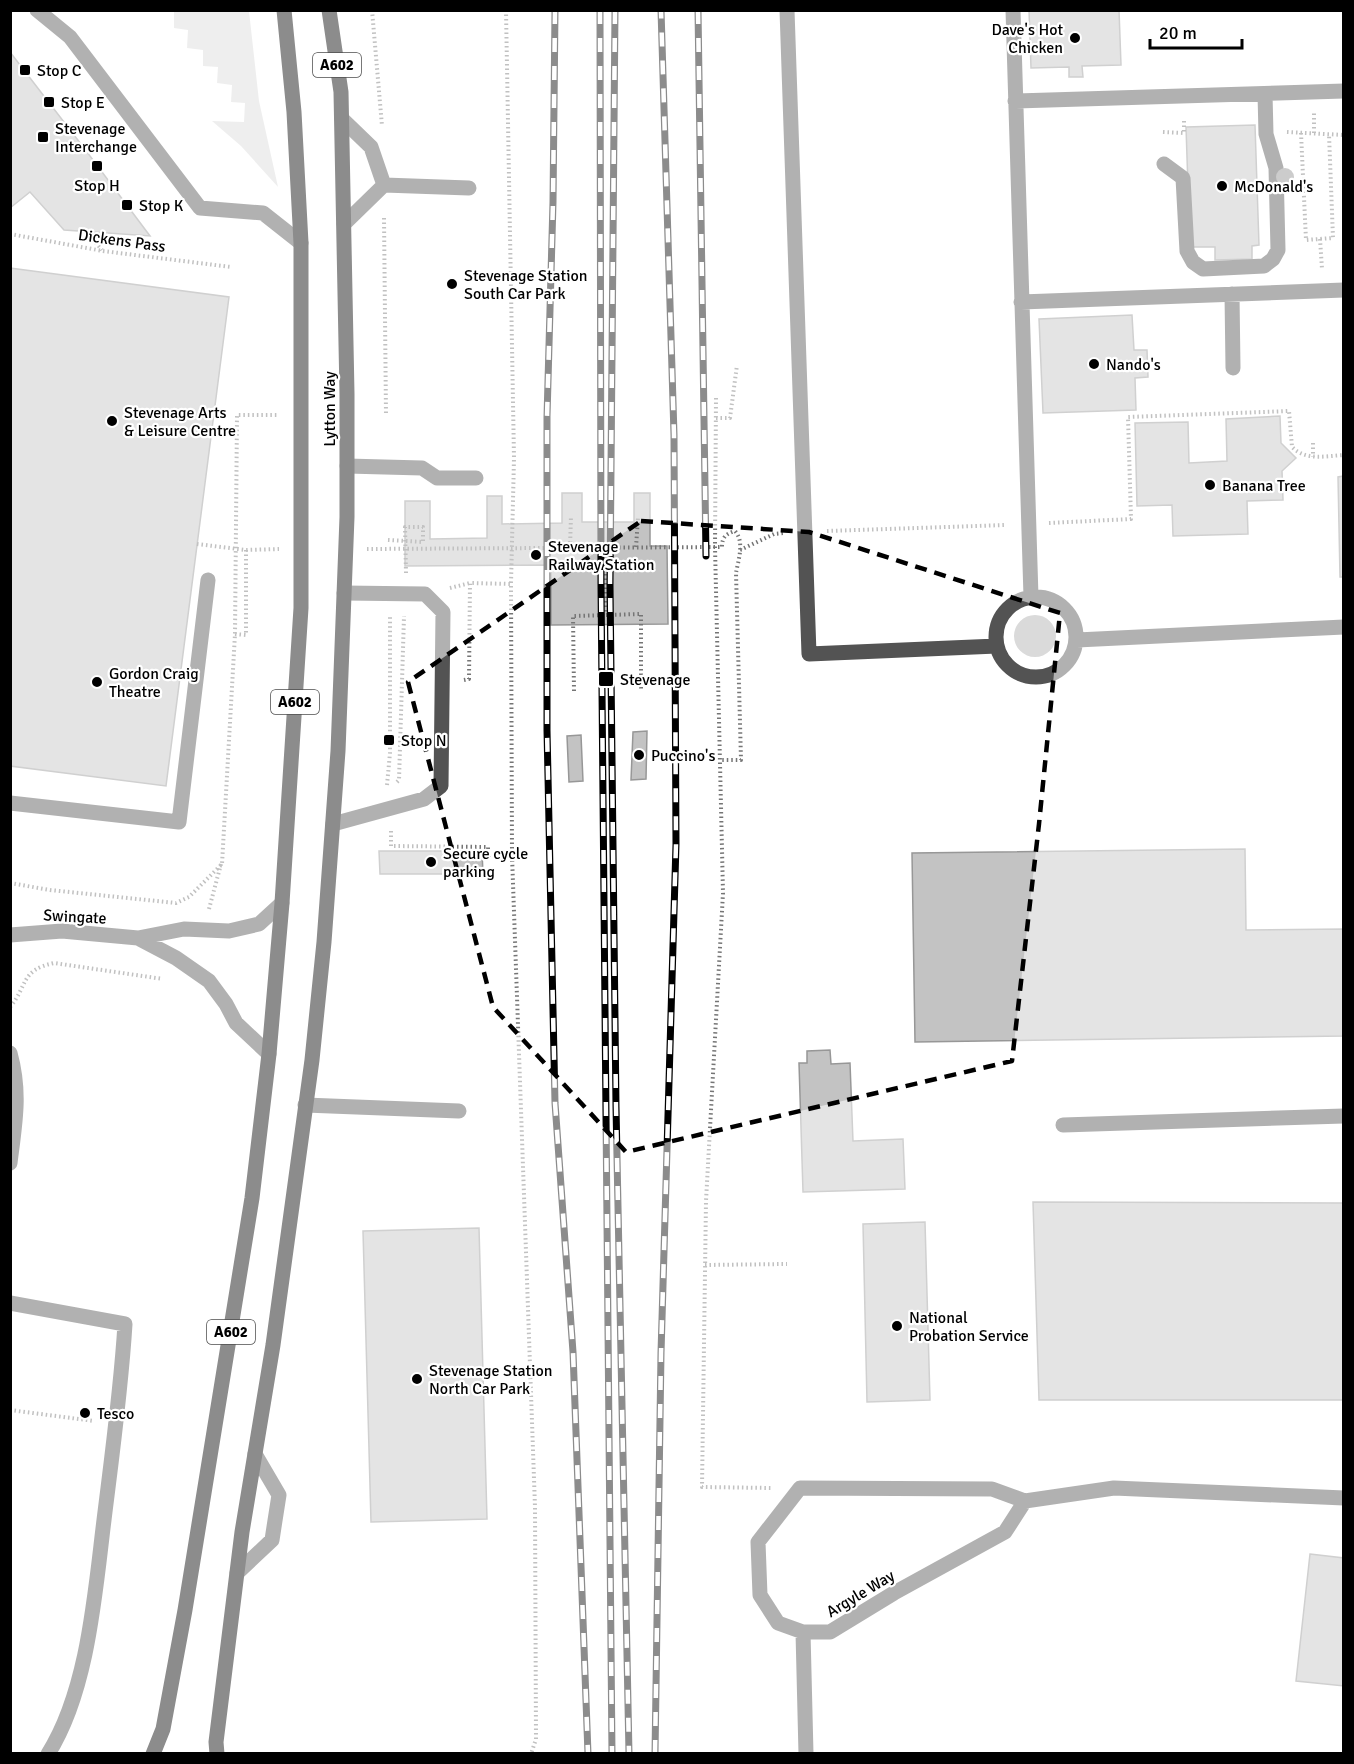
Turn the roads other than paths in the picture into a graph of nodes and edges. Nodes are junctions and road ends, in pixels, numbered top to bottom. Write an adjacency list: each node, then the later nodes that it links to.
1 (37, 10): 14 (street)
2 (284, 10): 14 (main road, A602)
3 (329, 10): 9 (main road, A602)
4 (787, 10): 26 (street)
5 (1013, 10): 8 (street)
6 (1344, 91): 7 (street)
7 (1265, 93): 8 (street); 10 (street)
8 (1016, 101): 17 (street)
9 (342, 119): 11 (street); 13 (main road, A602)
10 (1164, 164)
11 (384, 185): 12 (street); 13 (street)
12 (469, 188)
13 (345, 225): 19 (main road, Lytton Way / A602)
14 (301, 243): 29 (main road, A602)
15 (1344, 290): 16 (street)
16 (1232, 294): 17 (street); 18 (street)
17 (1022, 302): 23 (street)
18 (1233, 368)
19 (347, 466): 20 (street); 22 (main road, Lytton Way / A602)
20 (476, 478)
21 (208, 580): 27 (street)
22 (344, 593): 28 (main road, A602); 28 (street)
23 (1030, 597): 25 (street); 26 (street)
24 (1344, 627): 25 (street)
25 (1077, 640): 26 (street)
26 (997, 646)
27 (10, 803)
28 (333, 824): 34 (main road, A602)
29 (282, 903): 31 (street, Swingate); 33 (main road, A602)
30 (10, 935): 31 (street, Swingate)
31 (138, 938): 33 (street, Swingate)
32 (10, 1053): 38 (street)
33 (269, 1054): 46 (main road, A602)
34 (305, 1105): 35 (street); 40 (main road, A602)
35 (459, 1111)
36 (1344, 1116): 37 (street)
37 (1063, 1125)
38 (10, 1163)
39 (10, 1303): 45 (street)
40 (255, 1454): 43 (main road, A602); 43 (street)
41 (1344, 1498): 42 (street)
42 (1024, 1502): 44 (street, Argyle Way); 44 (street, Argyle Way)
43 (237, 1573): 47 (main road, A602)
44 (803, 1632): 48 (street)
45 (48, 1754)
46 (153, 1754)
47 (217, 1754)
48 (806, 1754)

